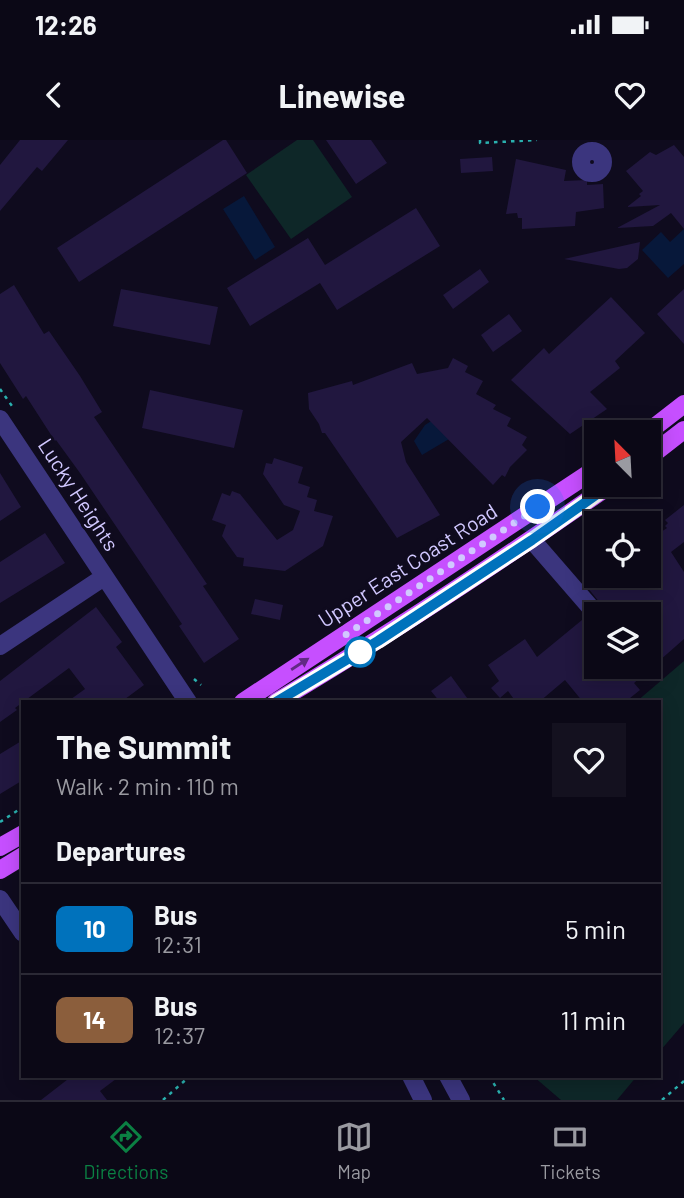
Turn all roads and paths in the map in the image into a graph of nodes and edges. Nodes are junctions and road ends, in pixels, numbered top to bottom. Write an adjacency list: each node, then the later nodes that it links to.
1 (480, 140): 2 (path)
2 (537, 140)
3 (684, 404): 5 (main road)
4 (0, 419): 7 (street, Lucky Heights)
5 (662, 421)
6 (684, 430): 8 (main road)
7 (7, 443): 12 (street, Lucky Heights)
8 (662, 447)
9 (584, 477): 16 (main road, Upper East Coast Road, one-way to 9)
10 (593, 497): 11 (main road)
11 (532, 540): 13 (street); 17 (main road)
12 (104, 577): 14 (street, Lucky Heights); 15 (street, Lucky Heights)
13 (586, 602)
14 (0, 646)
15 (187, 700)
16 (246, 700)
17 (279, 700)
18 (21, 808): 19 (path)
19 (0, 822)
20 (21, 835): 21 (main road)
21 (0, 847)
22 (21, 857): 23 (main road)
23 (0, 870)
24 (0, 900): 25 (street)
25 (21, 930)
26 (188, 1078): 31 (path)
27 (412, 1078): 32 (street)
28 (449, 1078): 33 (street)
29 (490, 1078): 34 (path)
30 (684, 1081): 35 (path)
31 (163, 1100)
32 (423, 1100)
33 (461, 1100)
34 (504, 1100)
35 (662, 1100)

